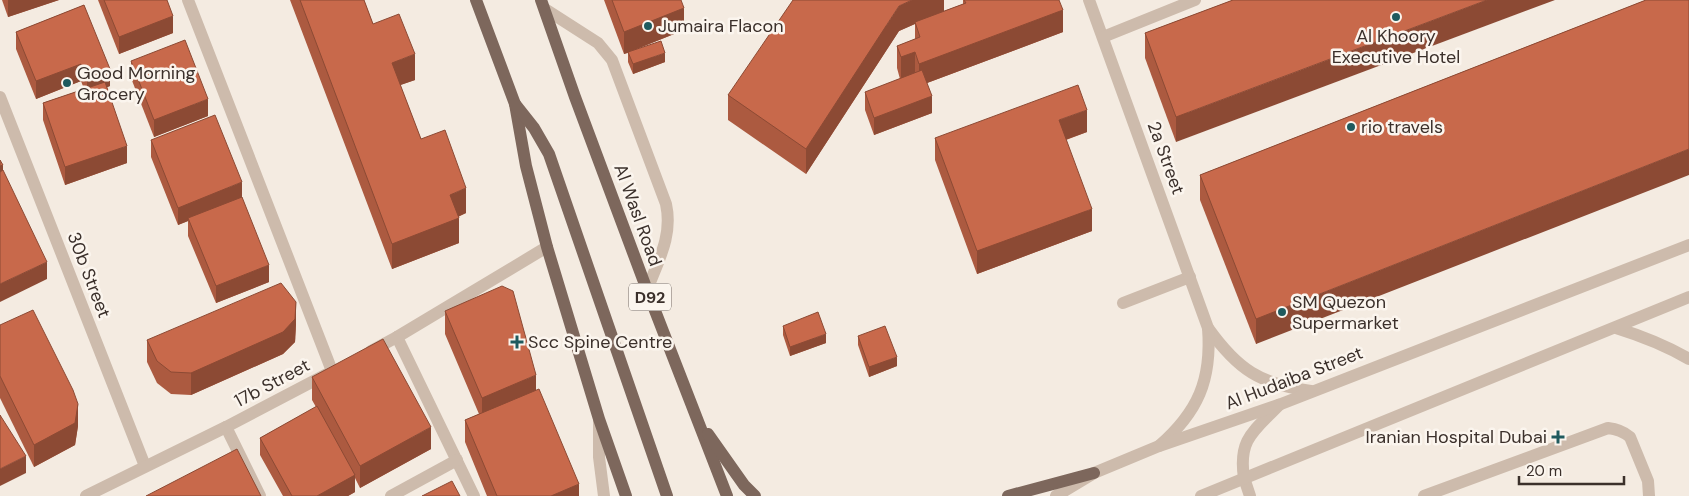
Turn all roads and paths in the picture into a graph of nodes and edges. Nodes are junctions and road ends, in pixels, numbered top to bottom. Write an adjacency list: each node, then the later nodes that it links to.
1 (188, 0): 25 (street, 17b Street)
2 (476, 0): 8 (main road)
3 (1089, 0): 6 (street, 2a Street)
4 (1195, 0): 6 (street)
5 (543, 4): 13 (main road, Al Wasl Road / D92); 13 (street)
6 (1103, 37): 12 (street, 2a Street)
7 (0, 97): 9 (street, 30b Street)
8 (515, 104): 11 (main road); 38 (main road)
9 (2, 111): 28 (street, 30b Street)
10 (1689, 245): 21 (street, Al Hudaiba Street)
11 (547, 247): 18 (street); 24 (main road)
12 (1190, 277): 15 (street); 16 (street, 2a Street)
13 (647, 290): 23 (main road, Al Wasl Road / D92)
14 (1689, 297): 17 (street)
15 (1123, 302)
16 (1208, 328): 21 (street, 2a Street); 26 (street, 2a Street)
17 (1616, 328): 20 (street); 30 (street)
18 (397, 338): 19 (street); 27 (street)
19 (356, 359)
20 (1689, 359)
21 (1311, 391): 22 (street, Al Hudaiba Street)
22 (1281, 404): 26 (street, Al Hudaiba Street); 30 (street)
23 (696, 417): 39 (main road, Al Wasl Road / D92); 40 (main road)
24 (599, 419): 36 (street); 37 (main road)
25 (226, 427): 28 (street, 17b Street); 33 (street)
26 (1159, 446): 29 (street, Al Hudaiba Street)
27 (457, 460): 34 (street); 35 (street)
28 (145, 466): 32 (street, 17b Street)
29 (1094, 473): 41 (main road); 42 (street, Al Hudaiba Street)
30 (1244, 478): 31 (street); 44 (street)
31 (1219, 492): 43 (street)
32 (86, 496)
33 (260, 496)
34 (391, 496)
35 (474, 496)
36 (604, 496)
37 (626, 496)
38 (667, 496)
39 (728, 496)
40 (755, 496)
41 (1008, 496)
42 (1056, 496)
43 (1201, 496)
44 (1250, 496)
45 (1424, 496): 46 (street)
46 (1649, 496)

